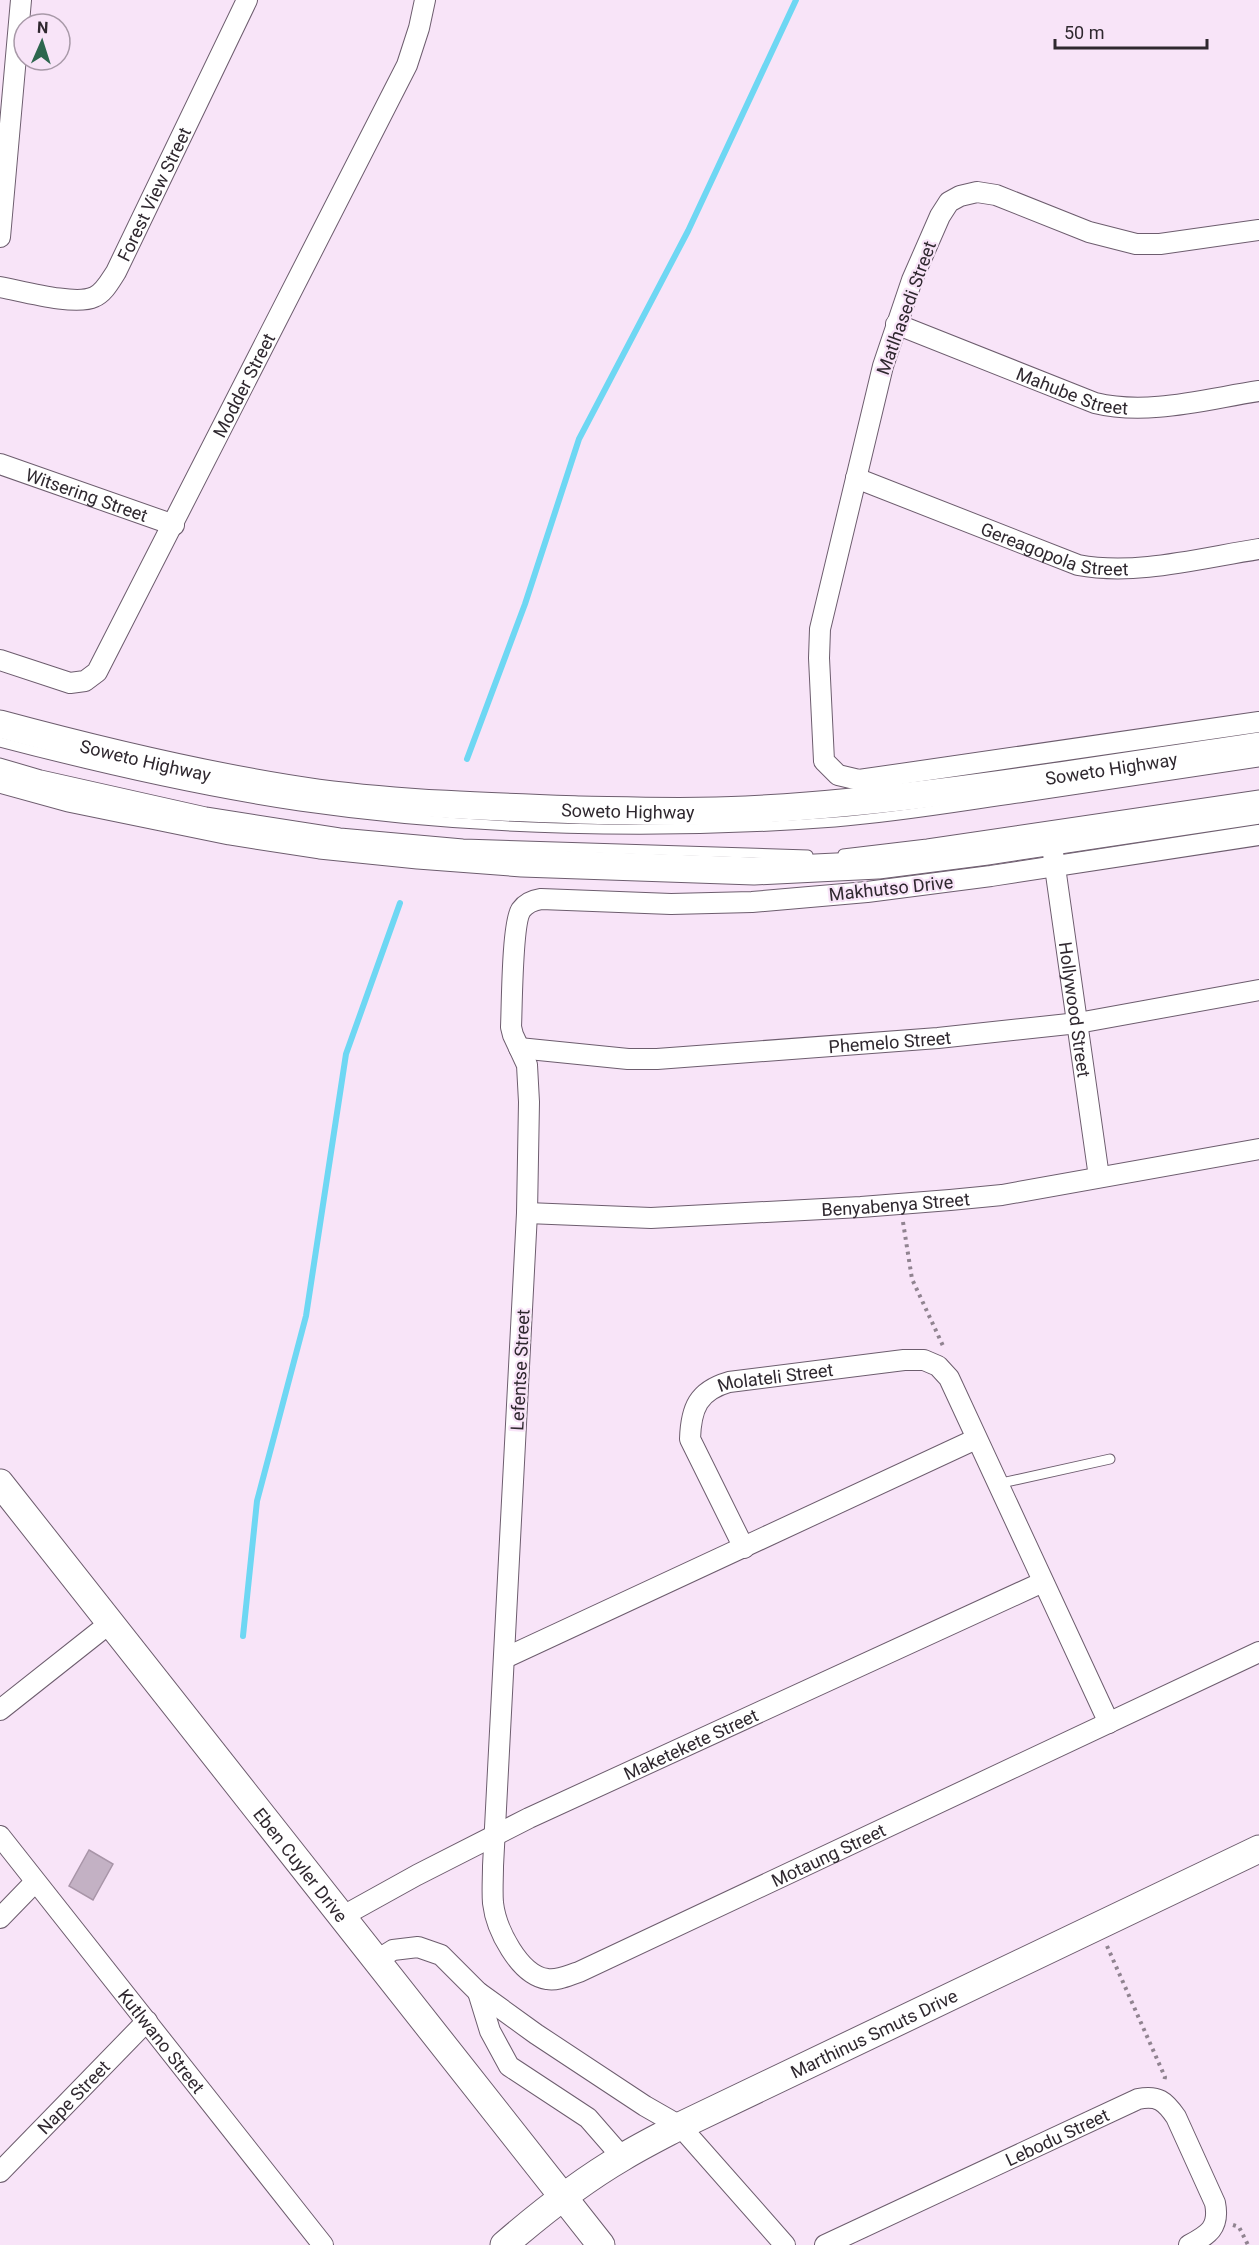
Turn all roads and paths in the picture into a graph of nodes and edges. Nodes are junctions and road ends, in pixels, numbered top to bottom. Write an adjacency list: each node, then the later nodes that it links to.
1 (21, 0): 5 (street)
2 (247, 0): 6 (street, Forest View Street)
3 (425, 0): 11 (street, Modder Street)
4 (1259, 230): 7 (street, Matlhasedi Street)
5 (0, 237)
6 (0, 287)
7 (896, 324): 8 (street, Mahube Street); 10 (street, Matlhasedi Street)
8 (1259, 391)
9 (0, 464): 11 (street, Witsering Street)
10 (856, 478): 12 (street, Gereagopola Street); 14 (street, Matlhasedi Street)
11 (174, 525): 13 (street, Modder Street)
12 (1259, 549)
13 (0, 660)
14 (1259, 722)
15 (0, 724): 17 (main road, Soweto Highway)
16 (0, 742): 18 (lane, Soweto Highway)
17 (1259, 746)
18 (1259, 762)
19 (0, 763): 26 (lane)
20 (0, 779): 24 (main road)
21 (1259, 795): 25 (lane)
22 (1259, 810): 24 (main road)
23 (1259, 835): 24 (street, Makhutso Drive)
24 (1053, 853): 27 (street, Makhutso Drive); 29 (street, Hollywood Street)
25 (834, 854)
26 (822, 855)
27 (522, 909): 30 (street, Lefentse Street)
28 (1259, 990): 29 (street, Phemelo Street)
29 (1078, 1023): 30 (street, Phemelo Street); 32 (street, Hollywood Street)
30 (519, 1048): 34 (street, Lefentse Street)
31 (1259, 1149): 32 (street, Benyabenya Street)
32 (1099, 1177): 33 (street, Benyabenya Street)
33 (901, 1204): 34 (street, Benyabenya Street); 35 (path)
34 (527, 1213): 44 (street, Lefentse Street)
35 (938, 1366): 36 (street); 40 (street, Molateli Street)
36 (976, 1439): 39 (street); 40 (street)
37 (1110, 1459): 39 (lane)
38 (0, 1483): 42 (main road, Eben Cuyler Drive)
39 (997, 1484): 41 (street)
40 (744, 1548): 44 (street)
41 (1042, 1582): 46 (street); 47 (street, Maketekete Street)
42 (110, 1623): 45 (street); 51 (main road, Eben Cuyler Drive)
43 (1259, 1652): 46 (street, Motaung Street)
44 (505, 1658): 47 (street, Lefentse Street)
45 (0, 1710)
46 (1109, 1723): 47 (street, Motaung Street)
47 (495, 1835): 51 (street, Maketekete Street)
48 (0, 1836): 50 (street, Kutlwano Street)
49 (1259, 1849): 53 (main road, Marthinus Smuts Drive)
50 (35, 1882): 52 (street); 56 (street, Kutlwano Street)
51 (343, 1916): 54 (main road, Eben Cuyler Drive)
52 (0, 1918)
53 (1098, 1926): 57 (path); 58 (main road, Marthinus Smuts Drive)
54 (377, 1960): 55 (street); 61 (main road, Eben Cuyler Drive)
55 (478, 1992): 58 (street); 59 (street)
56 (147, 2021): 60 (street, Nape Street); 62 (street, Kutlwano Street)
57 (1160, 2098): 66 (street, Lebodu Street); 67 (street)
58 (680, 2126): 59 (main road, Marthinus Smuts Drive); 65 (street)
59 (622, 2157): 61 (main road, Marthinus Smuts Drive)
60 (0, 2172)
61 (563, 2198): 63 (main road, Marthinus Smuts Drive); 64 (main road, Eben Cuyler Drive)
62 (323, 2245)
63 (504, 2245)
64 (601, 2245)
65 (784, 2245)
66 (825, 2245)
67 (1189, 2245)

